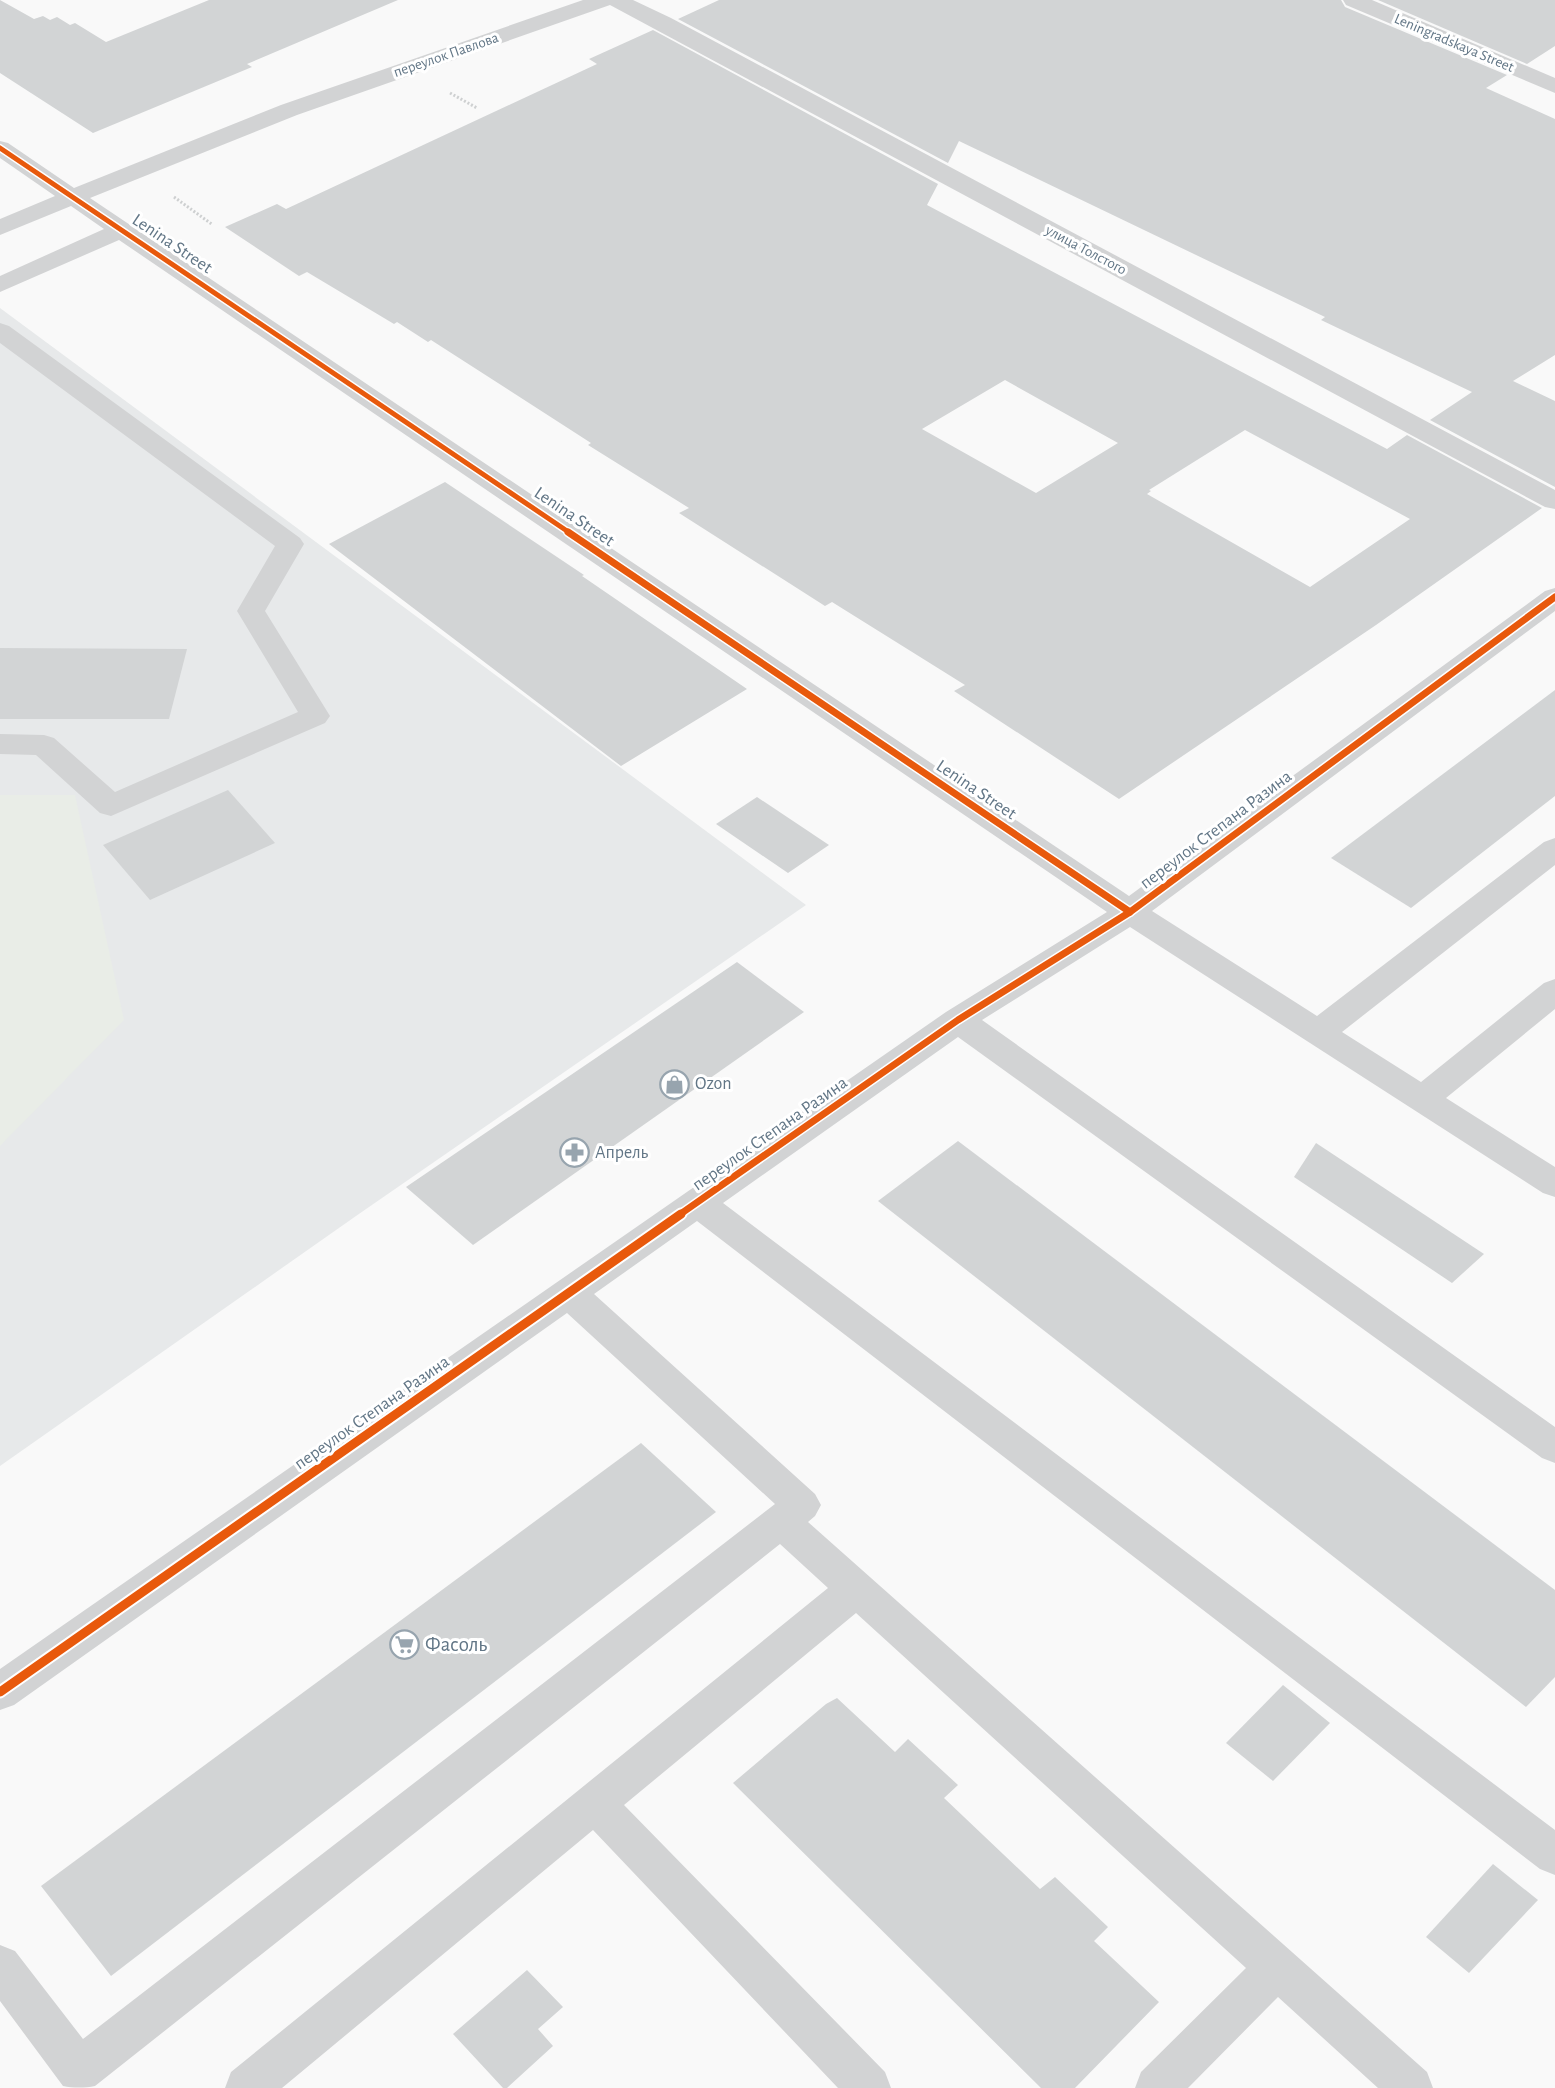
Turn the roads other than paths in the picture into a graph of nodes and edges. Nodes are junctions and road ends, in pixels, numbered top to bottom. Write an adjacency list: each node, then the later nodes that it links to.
1 (604, 0): 6 (street, переулок Павлова)
2 (616, 0): 13 (street, улица Толстого)
3 (1354, 0): 5 (street, Leningradskaya Street)
4 (501, 14): 6 (street, переулок Павлова)
5 (1555, 86)
6 (288, 110): 8 (street, переулок Павлова)
7 (0, 148): 8 (street, Lenina Street)
8 (73, 196): 9 (street, переулок Павлова); 10 (street, Lenina Street)
9 (0, 228)
10 (123, 229): 11 (street); 17 (street, Lenina Street)
11 (0, 285)
12 (0, 331): 15 (street)
13 (1555, 501)
14 (1555, 597): 17 (street, переулок Степана Разина)
15 (0, 744)
16 (1555, 849): 20 (street)
17 (1130, 912): 19 (street, переулок Степана Разина); 20 (street, Lenina Street)
18 (1555, 991): 21 (street)
19 (958, 1020): 23 (street, переулок Степана Разина); 25 (street)
20 (1318, 1033): 21 (street, Lenina Street)
21 (1422, 1099): 22 (street, Lenina Street)
22 (1555, 1184)
23 (698, 1203): 24 (street, переулок Степана Разина); 30 (street)
24 (569, 1293): 26 (street); 28 (street, переулок Степана Разина)
25 (1555, 1447)
26 (782, 1522): 27 (street); 33 (street)
27 (856, 1589): 29 (street); 32 (street)
28 (0, 1692)
29 (595, 1804): 34 (street); 35 (street)
30 (1555, 1855)
31 (0, 1966): 33 (street)
32 (1277, 1968): 36 (street); 37 (street)
33 (86, 2079)
34 (247, 2088)
35 (869, 2088)
36 (1157, 2088)
37 (1411, 2088)

